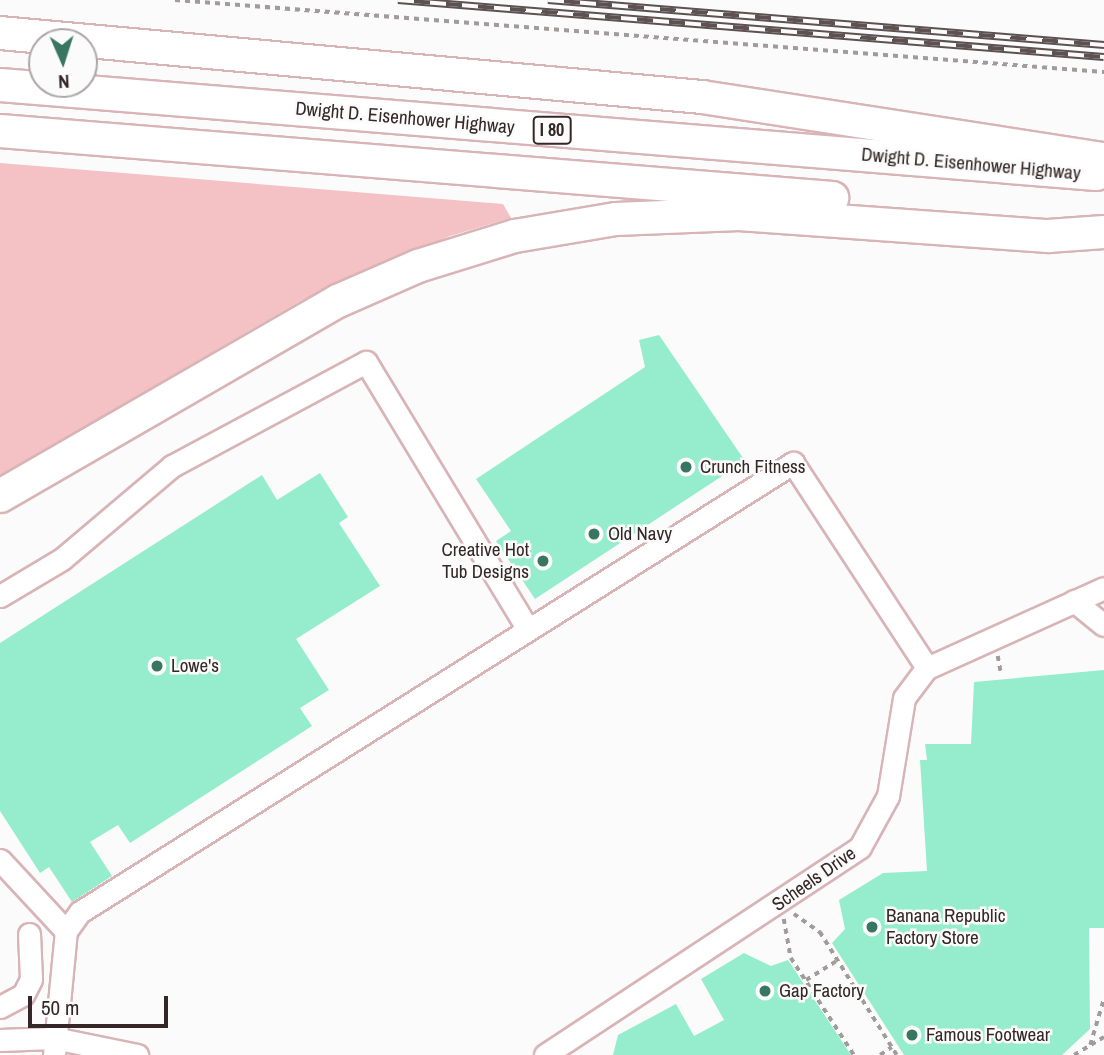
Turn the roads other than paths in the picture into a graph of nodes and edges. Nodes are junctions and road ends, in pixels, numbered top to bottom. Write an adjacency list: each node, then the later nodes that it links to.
1 (0, 33): 4 (highway)
2 (0, 85): 5 (highway, Dwight D. Eisenhower Highway / I 80)
3 (0, 131): 6 (highway)
4 (1104, 159)
5 (1104, 174)
6 (1104, 220)
7 (1104, 232): 8 (highway)
8 (0, 496)
9 (1104, 588): 11 (street, Scheels Drive)
10 (0, 596): 13 (street)
11 (1074, 601): 12 (street); 14 (street, Scheels Drive)
12 (1104, 625)
13 (526, 626): 14 (street); 17 (street)
14 (927, 668): 23 (street, Scheels Drive)
15 (0, 860): 16 (street)
16 (9, 877): 17 (street)
17 (66, 931): 21 (street)
18 (29, 934): 19 (street)
19 (0, 1007)
20 (0, 1040): 21 (street)
21 (54, 1047): 22 (street)
22 (136, 1055)
23 (545, 1055)

